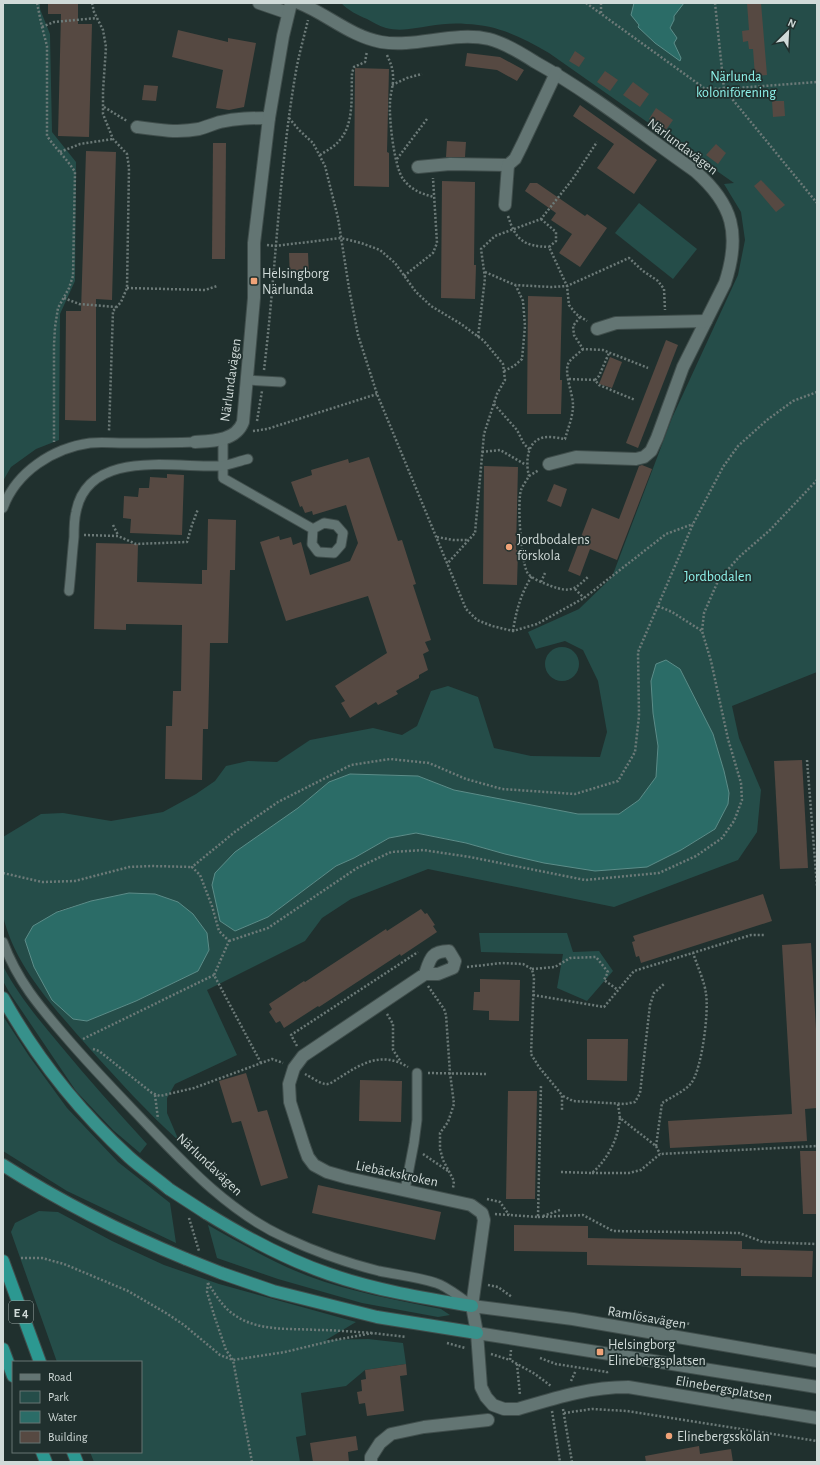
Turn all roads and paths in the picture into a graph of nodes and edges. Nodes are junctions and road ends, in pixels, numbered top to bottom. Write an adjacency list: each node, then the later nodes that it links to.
1 (37, 3): 12 (path)
2 (92, 3): 11 (path)
3 (259, 3): 8 (street, Närlundavägen)
4 (299, 3): 9 (street, Närlundavägen)
5 (586, 3): 10 (path)
6 (602, 3): 10 (path)
7 (715, 3): 18 (path)
8 (290, 8): 20 (street, Närlundavägen)
9 (311, 8): 13 (street, Närlundavägen); 21 (path)
10 (602, 13): 18 (path)
11 (97, 18): 12 (path); 19 (path)
12 (42, 27): 26 (path)
13 (375, 40): 14 (street, Närlundavägen); 17 (path); 27 (path)
14 (556, 73): 29 (street); 50 (street, Närlundavägen)
15 (422, 74): 17 (path)
16 (817, 82): 18 (path)
17 (392, 85): 28 (path)
18 (724, 88): 33 (path)
19 (103, 107): 23 (path); 24 (path)
20 (269, 118): 23 (street); 38 (street, Närlundavägen)
21 (289, 118): 27 (path); 39 (path)
22 (427, 119): 28 (path)
23 (137, 127)
24 (113, 139): 26 (path); 46 (path)
25 (597, 142): 35 (path)
26 (60, 152): 47 (path)
27 (320, 155): 37 (path)
28 (396, 159): 32 (path)
29 (508, 165): 30 (street); 34 (street)
30 (432, 166): 31 (street); 32 (path)
31 (418, 167)
32 (434, 197): 42 (path)
33 (817, 203)
34 (505, 205): 36 (path)
35 (541, 218): 36 (path); 40 (path)
36 (512, 230): 40 (path); 41 (path)
37 (341, 238): 39 (path); 42 (path); 64 (path)
38 (254, 243): 39 (path); 59 (street, Närlundavägen)
39 (275, 246): 61 (path)
40 (549, 247): 45 (path)
41 (484, 272): 43 (path); 53 (path)
42 (404, 276): 53 (path)
43 (515, 285): 45 (path); 57 (path)
44 (217, 286): 46 (path)
45 (567, 286): 49 (path); 51 (path)
46 (127, 288): 48 (path)
47 (64, 298): 48 (path); 74 (path)
48 (117, 307): 71 (path)
49 (580, 317): 52 (path); 54 (path)
50 (706, 321): 51 (street); 76 (street, Närlundavägen)
51 (666, 322): 52 (street)
52 (597, 329)
53 (478, 337): 57 (path)
54 (583, 349): 55 (path); 58 (path)
55 (609, 352): 56 (path); 60 (path)
56 (648, 368)
57 (504, 371): 66 (path)
58 (569, 379): 60 (path); 72 (path)
59 (247, 380): 61 (lane); 69 (street, Närlundavägen)
60 (595, 380): 65 (path)
61 (263, 381): 62 (lane); 67 (path)
62 (281, 382)
63 (817, 392): 82 (path)
64 (377, 394): 68 (path); 87 (path)
65 (635, 400)
66 (494, 404): 72 (path); 73 (path)
67 (257, 423)
68 (254, 427)
69 (223, 438): 70 (street, Närlundavägen); 78 (lane)
70 (195, 442): 71 (lane, Närlundavägen)
71 (109, 443): 74 (lane, Närlundavägen)
72 (530, 450): 77 (path)
73 (482, 452): 77 (path); 88 (path)
74 (54, 455): 80 (lane, Närlundavägen)
75 (248, 459): 78 (lane)
76 (549, 464)
77 (526, 465): 91 (path)
78 (223, 466): 84 (lane); 85 (lane)
79 (817, 480): 99 (path)
80 (3, 508)
81 (198, 510): 86 (path)
82 (693, 524): 96 (path); 97 (path)
83 (113, 525): 86 (path)
84 (313, 529)
85 (74, 534): 86 (path); 95 (lane)
86 (118, 536)
87 (436, 537): 88 (path); 89 (path)
88 (470, 540): 89 (path)
89 (447, 564): 98 (path)
90 (545, 573): 93 (path)
91 (532, 576): 93 (path); 98 (path)
92 (589, 576): 94 (path)
93 (541, 582): 94 (path)
94 (575, 589): 96 (path)
95 (70, 592)
96 (584, 598): 98 (path)
97 (658, 606): 99 (path); 101 (path)
98 (513, 631)
99 (702, 631): 105 (path)
100 (807, 760): 103 (path)
101 (192, 867): 102 (path); 105 (path)
102 (3, 873)
103 (817, 886)
104 (764, 935): 108 (path)
105 (229, 941): 111 (path)
106 (3, 942): 118 (lane, Närlundavägen)
107 (423, 949): 119 (path)
108 (693, 953): 114 (path); 133 (path)
109 (453, 968): 110 (path); 112 (street); 112 (street)
110 (532, 969): 114 (path); 115 (path)
111 (214, 975): 118 (path); 120 (path)
112 (423, 975): 117 (street); 124 (path)
113 (664, 984): 129 (path)
114 (618, 990): 115 (path)
115 (533, 995): 128 (path)
116 (3, 998): 150 (highway, bridge)
117 (380, 1004): 119 (street); 121 (path)
118 (73, 1045): 127 (path); 132 (lane, Närlundavägen)
119 (303, 1056): 122 (street)
120 (261, 1063): 122 (path); 127 (path)
121 (402, 1063): 122 (path); 123 (path)
122 (294, 1068): 141 (street, Liebäckskroken)
123 (417, 1073): 124 (path); 135 (lane)
124 (450, 1073): 125 (path); 139 (path)
125 (486, 1074)
126 (541, 1085): 145 (path)
127 (155, 1095): 132 (path)
128 (562, 1096): 129 (path); 130 (path)
129 (618, 1104): 131 (path)
130 (562, 1110)
131 (620, 1118): 133 (path); 140 (path)
132 (150, 1127): 150 (lane, Närlundavägen)
133 (656, 1146): 136 (path)
134 (817, 1146): 136 (path)
135 (413, 1147): 139 (path); 141 (lane)
136 (660, 1154): 140 (path)
137 (3, 1165): 153 (highway, bridge)
138 (561, 1172): 140 (path)
139 (450, 1173): 142 (path)
140 (592, 1173)
141 (405, 1190): 144 (street, Liebäckskroken)
142 (453, 1193)
143 (560, 1210): 145 (path)
144 (482, 1213): 145 (path); 149 (street)
145 (538, 1217): 146 (path)
146 (817, 1244)
147 (21, 1258): 162 (path)
148 (3, 1261): 164 (highway, E 4)
149 (475, 1282): 150 (street); 151 (path)
150 (472, 1306): 151 (street, Ramlösavägen); 153 (street, Elinebergsplatsen)
151 (513, 1311): 165 (street, Ramlösavägen)
152 (373, 1333): 154 (path); 162 (path); 162 (path)
153 (477, 1333): 155 (street); 158 (street, Elinebergsplatsen)
154 (410, 1337)
155 (512, 1338): 159 (path); 170 (street)
156 (445, 1343): 158 (path)
157 (3, 1349): 168 (highway)
158 (479, 1351): 163 (path); 171 (street, Elinebergsplatsen)
159 (510, 1353): 160 (path); 163 (path)
160 (518, 1354)
161 (534, 1357): 169 (path)
162 (233, 1360): 177 (path)
163 (510, 1360): 166 (path)
164 (40, 1361)
165 (817, 1361)
166 (517, 1364): 171 (path); 172 (path)
167 (576, 1370): 171 (path)
168 (12, 1373)
169 (607, 1375)
170 (817, 1387)
171 (559, 1394): 173 (path); 174 (street, Elinebergsplatsen); 179 (path)
172 (521, 1400)
173 (564, 1413): 176 (path); 180 (path)
174 (817, 1418)
175 (488, 1420): 178 (street)
176 (817, 1441)
177 (252, 1462)
178 (371, 1462)
179 (560, 1462)
180 (572, 1462)

